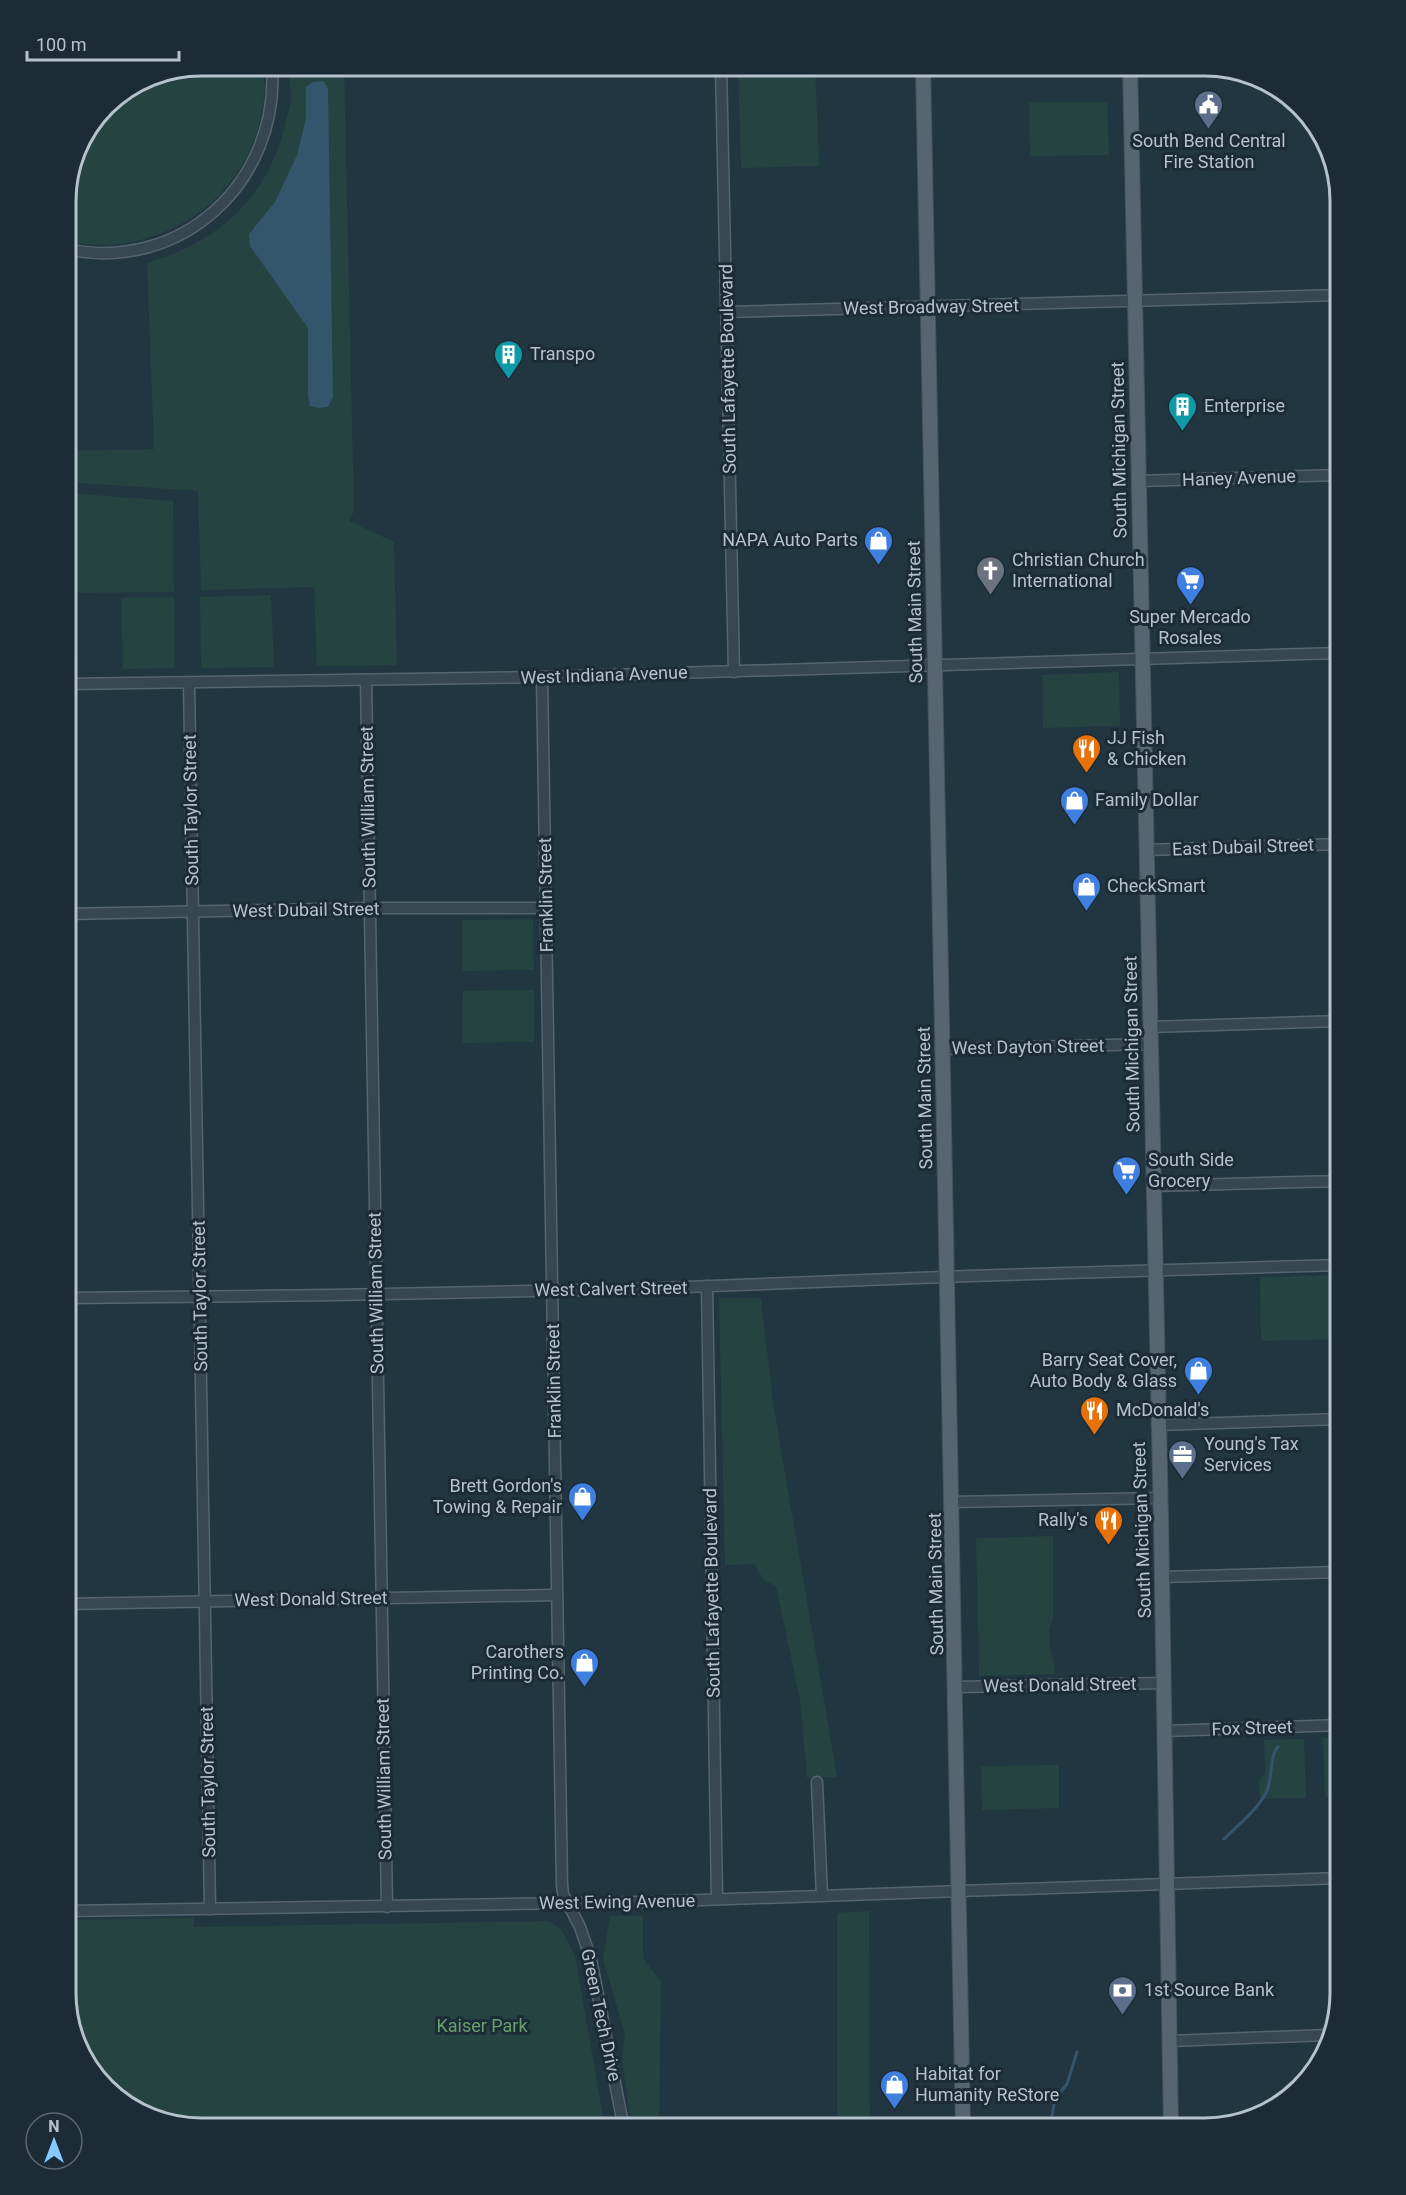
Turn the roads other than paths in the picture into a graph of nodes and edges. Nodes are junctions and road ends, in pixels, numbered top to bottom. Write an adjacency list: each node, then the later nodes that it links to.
1 (271, 77): 5 (street)
2 (721, 77): 9 (street, South Lafayette Boulevard)
3 (923, 77): 8 (main road, South Main Street)
4 (1130, 77): 7 (main road, South Michigan Street)
5 (77, 250)
6 (1330, 295): 7 (street, West Broadway Street)
7 (1135, 301): 8 (street, West Broadway Street); 11 (main road, South Michigan Street)
8 (927, 306): 9 (street, West Broadway Street); 14 (main road, South Main Street)
9 (727, 312): 15 (street, South Lafayette Boulevard)
10 (1330, 475): 11 (street, Haney Avenue)
11 (1138, 481): 13 (main road, South Michigan Street)
12 (1330, 653): 13 (street, West Indiana Avenue)
13 (1142, 660): 14 (street, West Indiana Avenue); 21 (main road, South Michigan Street)
14 (934, 667): 15 (street, West Indiana Avenue); 29 (main road, South Main Street)
15 (734, 672): 16 (street, West Indiana Avenue)
16 (542, 677): 17 (street, West Indiana Avenue); 23 (street, Franklin Street)
17 (366, 680): 18 (street, West Indiana Avenue); 22 (street, South William Street)
18 (189, 682): 19 (street, West Indiana Avenue); 24 (street, South Taylor Street)
19 (77, 684)
20 (1330, 844): 21 (street, East Dubail Street)
21 (1146, 850): 27 (main road, South Michigan Street)
22 (370, 908): 23 (street, West Dubail Street); 24 (street, West Dubail Street); 37 (street, South William Street)
23 (546, 908): 36 (street, Franklin Street)
24 (193, 912): 25 (street, West Dubail Street); 38 (street, South Taylor Street)
25 (77, 914)
26 (1330, 1022): 27 (street)
27 (1150, 1027): 28 (main road, South Michigan Street)
28 (1150, 1044): 29 (street, West Dayton Street); 31 (main road, South Michigan Street)
29 (941, 1048): 34 (main road, South Main Street)
30 (1330, 1180): 31 (street)
31 (1153, 1186): 33 (main road, South Michigan Street)
32 (1330, 1265): 33 (street, West Calvert Street)
33 (1155, 1271): 34 (street, West Calvert Street); 41 (main road, South Michigan Street)
34 (949, 1277): 35 (street, West Calvert Street); 43 (main road, South Main Street)
35 (707, 1286): 36 (street, West Calvert Street); 59 (street, South Lafayette Boulevard)
36 (552, 1290): 37 (street, West Calvert Street); 46 (street, Franklin Street)
37 (376, 1294): 38 (street, West Calvert Street); 47 (street, South William Street)
38 (199, 1296): 39 (street, West Calvert Street); 48 (street, South Taylor Street)
39 (77, 1298)
40 (1330, 1419): 41 (street)
41 (1157, 1425): 42 (main road, South Michigan Street)
42 (1160, 1498): 43 (street); 45 (main road, South Michigan Street)
43 (953, 1502): 51 (main road, South Main Street)
44 (1330, 1572): 45 (street)
45 (1162, 1578): 50 (main road, South Michigan Street)
46 (556, 1595): 47 (street, West Donald Street); 60 (street, Franklin Street)
47 (381, 1598): 48 (street, West Donald Street); 61 (street, South William Street)
48 (205, 1601): 49 (street, West Donald Street); 62 (street, South Taylor Street)
49 (77, 1604)
50 (1164, 1683): 51 (street, West Donald Street); 53 (main road, South Michigan Street)
51 (956, 1687): 57 (main road, South Main Street)
52 (1330, 1725): 53 (street, Fox Street)
53 (1165, 1731): 56 (main road, South Michigan Street)
54 (817, 1782): 58 (street)
55 (1330, 1878): 56 (street, West Ewing Avenue)
56 (1167, 1883): 57 (street, West Ewing Avenue); 65 (main road, South Michigan Street)
57 (960, 1891): 58 (street, West Ewing Avenue); 67 (main road, South Main Street)
58 (822, 1896): 59 (street, West Ewing Avenue)
59 (717, 1899): 60 (street, West Ewing Avenue)
60 (569, 1903): 61 (street, West Ewing Avenue); 66 (street, Green Tech Drive)
61 (387, 1906): 62 (street, West Ewing Avenue)
62 (210, 1909): 63 (street, West Ewing Avenue)
63 (77, 1911)
64 (1322, 2035): 65 (street)
65 (1170, 2041): 68 (main road, South Michigan Street)
66 (622, 2118)
67 (963, 2118)
68 (1171, 2118)

